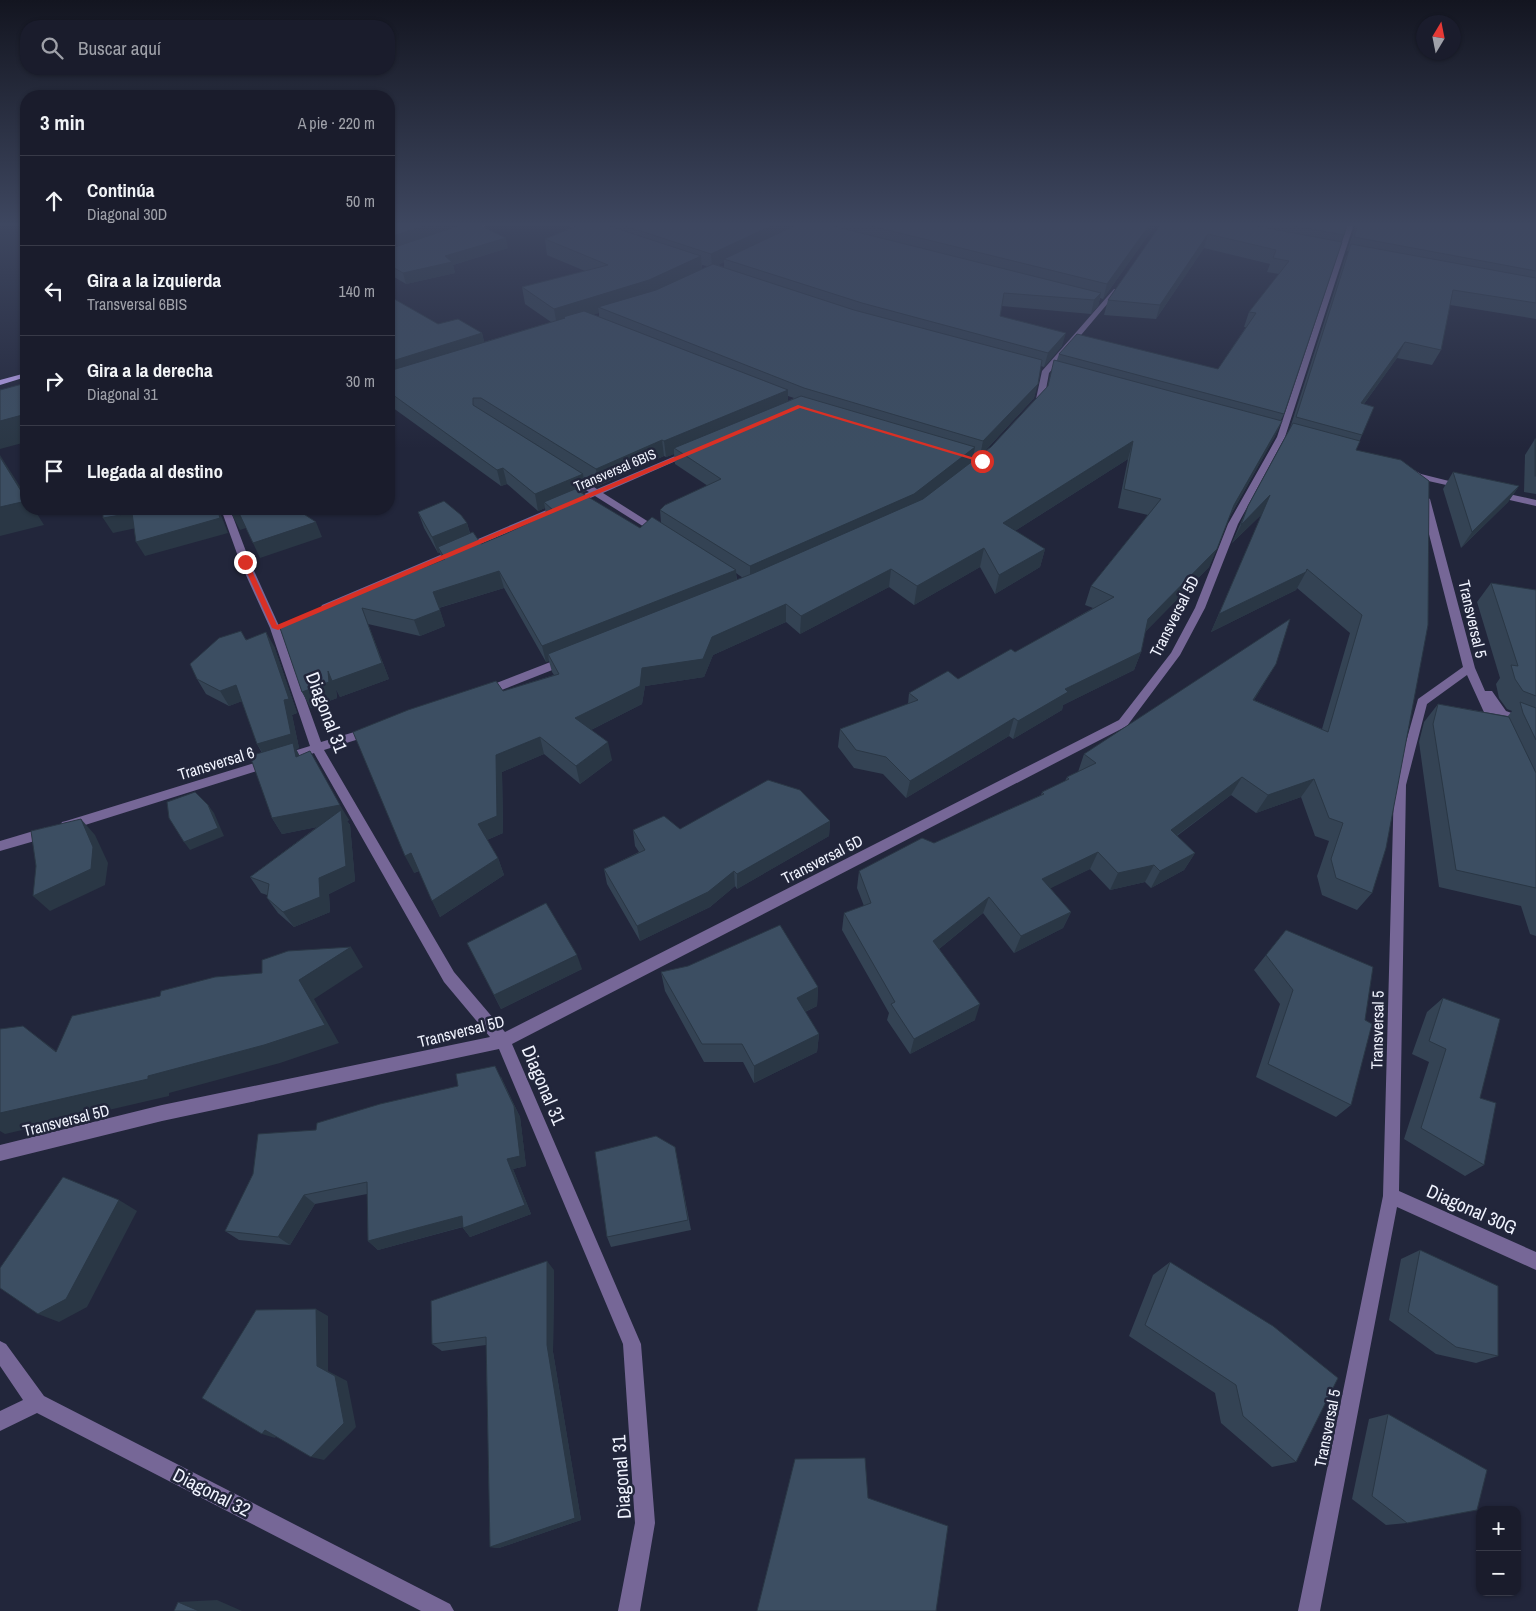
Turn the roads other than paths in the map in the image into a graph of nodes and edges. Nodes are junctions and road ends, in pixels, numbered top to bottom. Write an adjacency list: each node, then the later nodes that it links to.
1 (1105, 299): 5 (street)
2 (1326, 299): 25 (street, Transversal 5D)
3 (20, 377): 4 (main road)
4 (0, 383)
5 (1028, 413)
6 (702, 448): 12 (street, Transversal 6BIS)
7 (1400, 468): 9 (street)
8 (563, 471): 12 (street)
9 (1418, 476): 10 (street); 18 (street, Transversal 5)
10 (1473, 488)
11 (1482, 490): 13 (street)
12 (596, 493): 15 (street); 16 (street, Transversal 6BIS)
13 (1536, 503)
14 (227, 515): 23 (street, Diagonal 31)
15 (668, 538)
16 (312, 613)
17 (572, 658): 19 (street)
18 (1469, 668): 20 (street); 22 (street); 27 (street, Transversal 5)
19 (471, 697)
20 (1536, 727)
21 (380, 728): 23 (street, Transversal 6)
22 (1502, 740)
23 (317, 749): 24 (street, Transversal 6); 25 (street, Diagonal 31)
24 (0, 846)
25 (503, 1041): 26 (street, Transversal 5D); 33 (street, Diagonal 31)
26 (0, 1153)
27 (1391, 1196): 28 (street, Diagonal 30G); 34 (street, Transversal 5)
28 (1536, 1262)
29 (0, 1350): 30 (street, Diagonal 32)
30 (37, 1403): 31 (street); 32 (street, Diagonal 32)
31 (0, 1421)
32 (443, 1611)
33 (629, 1611)
34 (1308, 1611)

